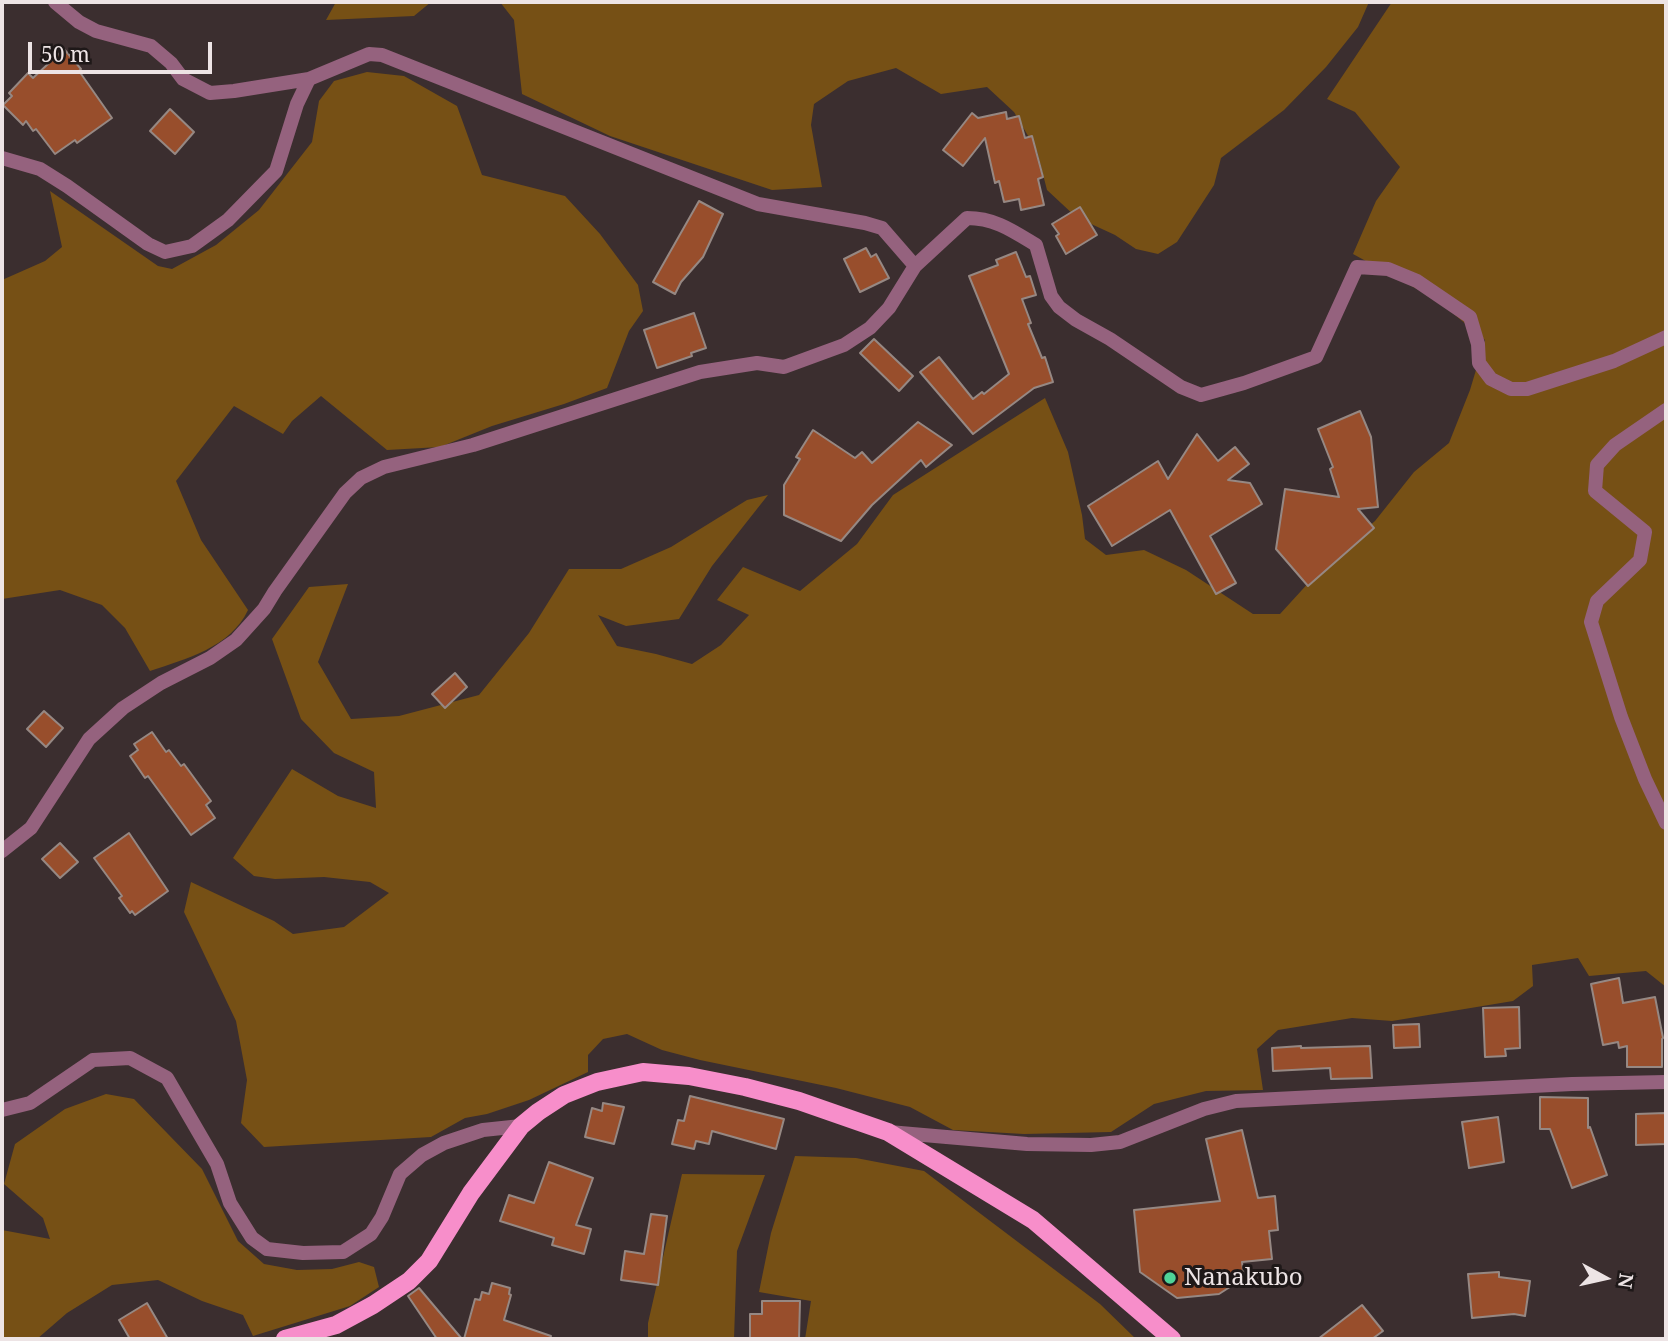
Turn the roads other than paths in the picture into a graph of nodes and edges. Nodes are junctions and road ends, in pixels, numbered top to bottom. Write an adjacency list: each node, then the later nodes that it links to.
1 (55, 2): 2 (street)
2 (309, 79): 3 (street); 4 (street)
3 (2, 158)
4 (915, 266): 5 (street); 8 (street)
5 (1666, 337)
6 (1666, 410): 7 (street)
7 (1666, 823)
8 (2, 851)
9 (1666, 1082): 12 (street)
10 (2, 1110): 11 (street)
11 (521, 1126): 12 (main road); 13 (main road)
12 (888, 1132): 14 (main road)
13 (285, 1339)
14 (1172, 1339)

